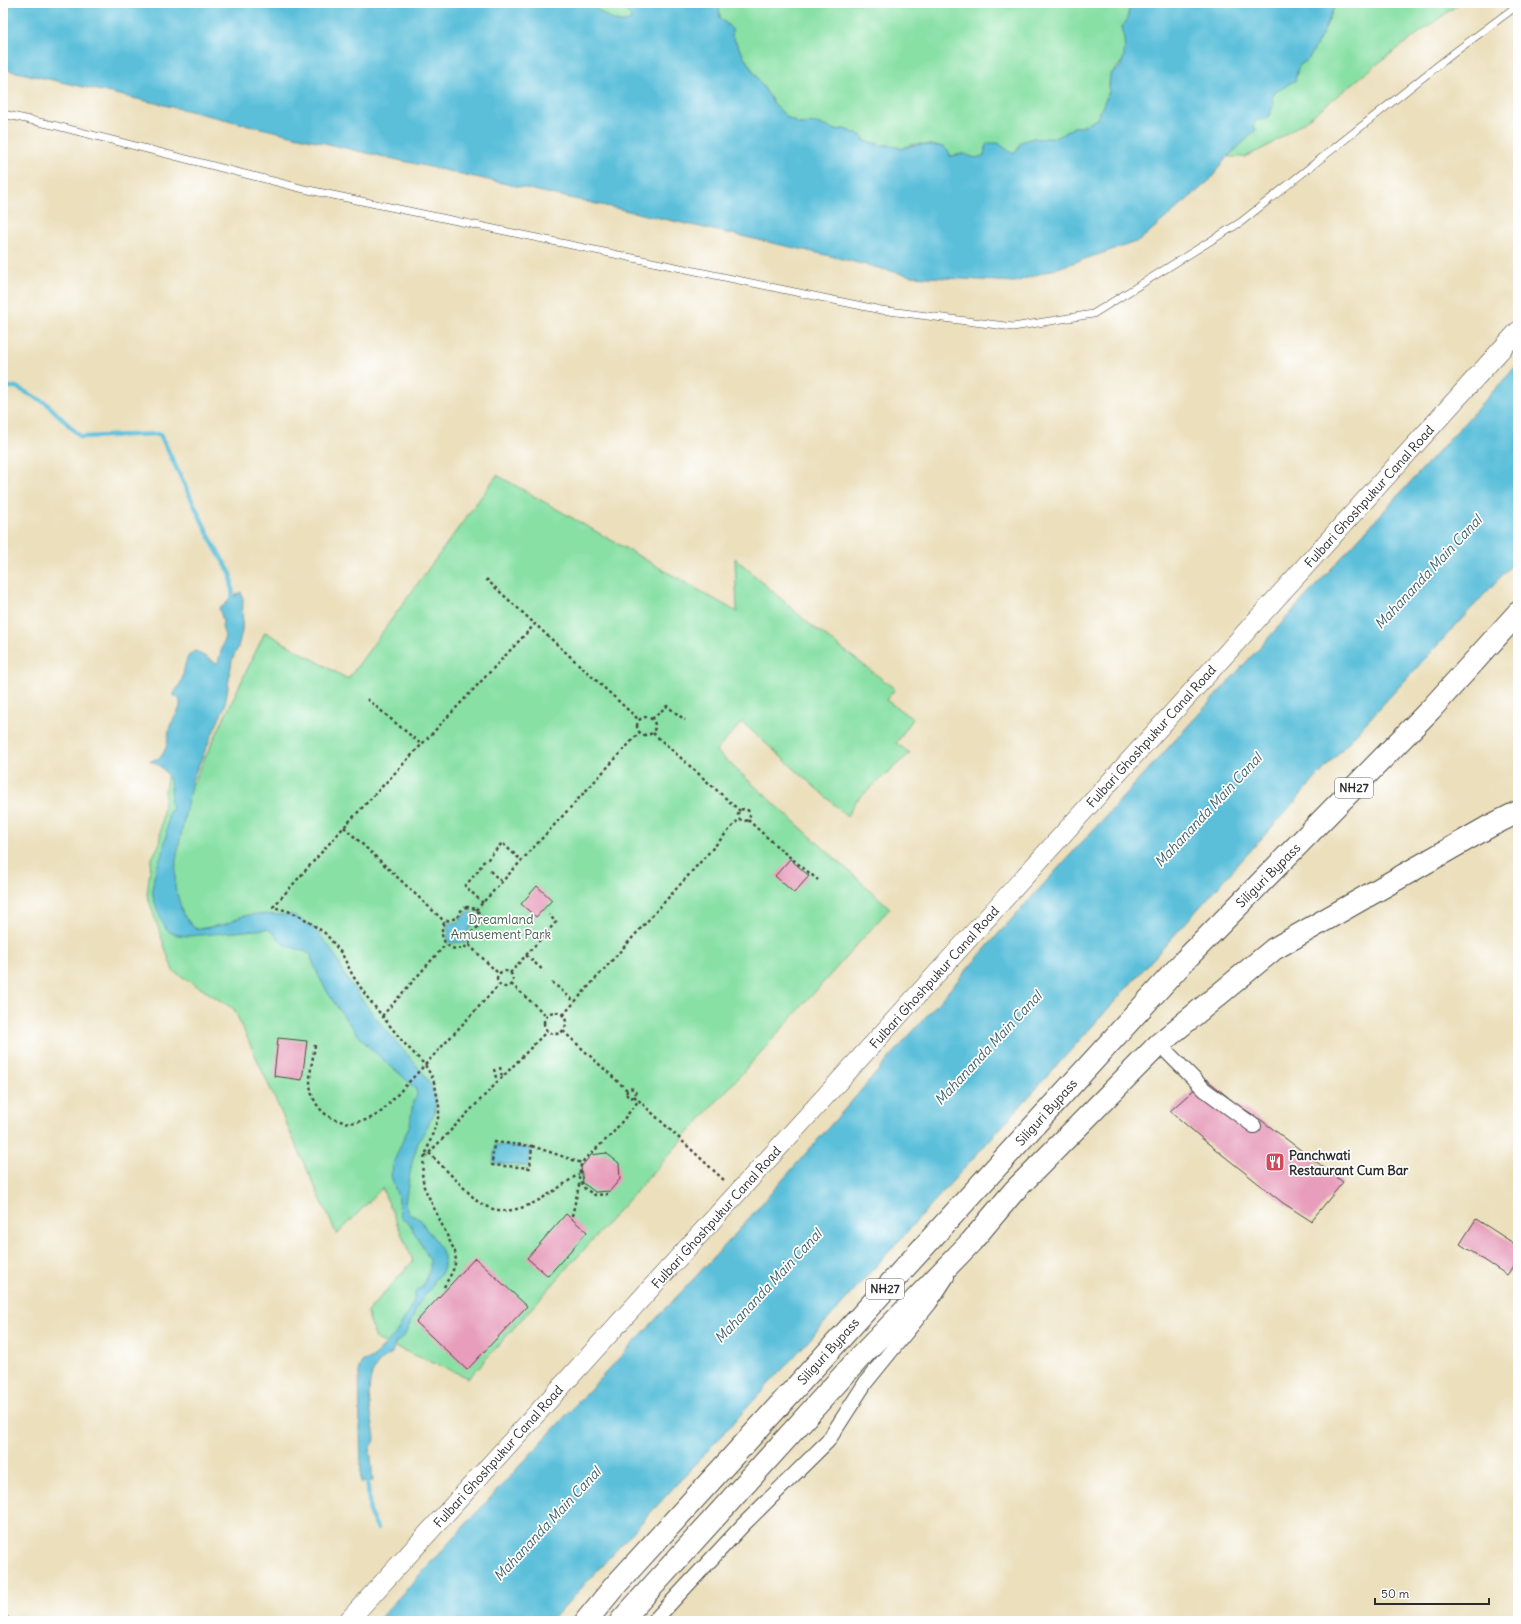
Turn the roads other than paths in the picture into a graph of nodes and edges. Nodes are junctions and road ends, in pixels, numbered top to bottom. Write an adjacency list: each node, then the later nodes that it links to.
1 (1518, 5): 2 (lane)
2 (3, 114)
3 (1518, 331): 9 (street, Fulbari Ghoshpukur Canal Road)
4 (1518, 613): 10 (highway, Siliguri Bypass / NH27)
5 (1518, 812): 6 (highway, NH27)
6 (1158, 1044): 7 (street); 8 (highway, NH27)
7 (1254, 1126)
8 (971, 1242): 11 (highway, NH27); 12 (street)
9 (348, 1621)
10 (586, 1621)
11 (621, 1621)
12 (654, 1621)

